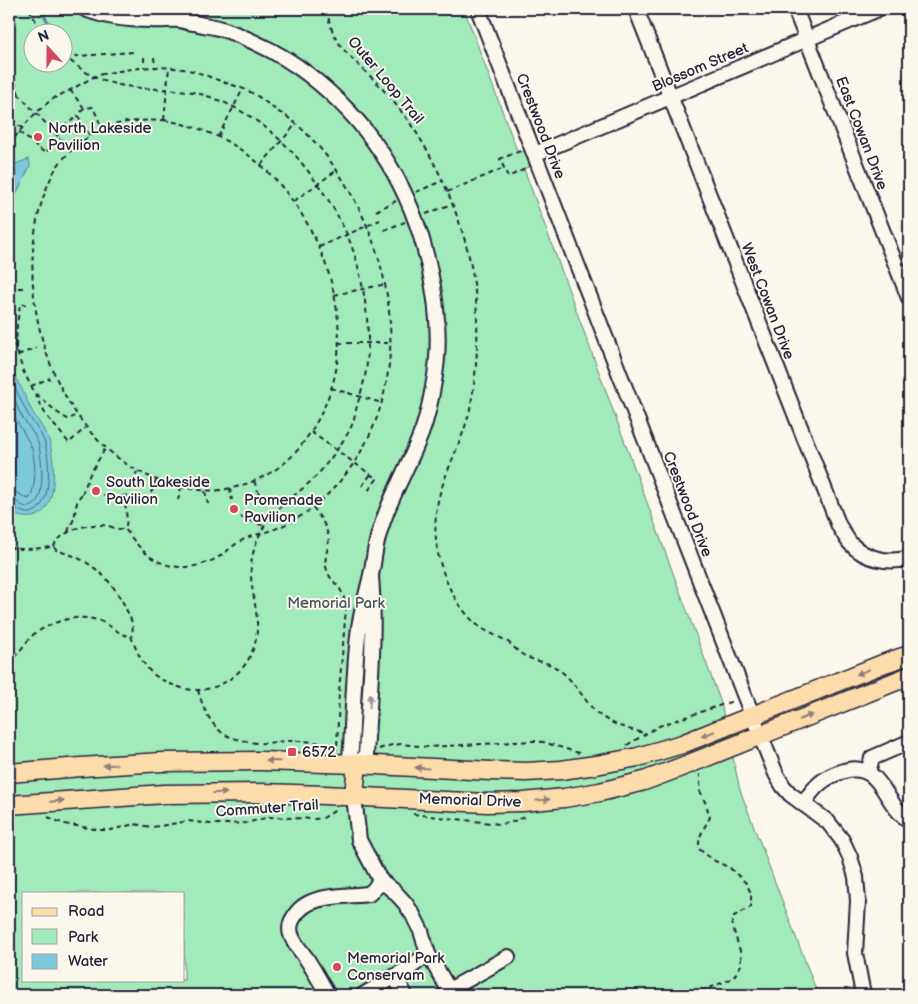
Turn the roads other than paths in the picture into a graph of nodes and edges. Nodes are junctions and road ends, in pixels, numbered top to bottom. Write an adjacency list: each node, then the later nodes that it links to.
1 (85, 9): 16 (street)
2 (478, 9): 8 (street, Crestwood Drive)
3 (636, 9): 7 (street, West Cowan Drive)
4 (796, 9): 6 (street, East Cowan Drive)
5 (878, 9): 6 (street, Blossom Street)
6 (807, 39): 7 (street, Blossom Street); 9 (street, East Cowan Drive)
7 (671, 97): 8 (street, Blossom Street); 10 (street, West Cowan Drive)
8 (535, 154): 13 (street, Crestwood Drive)
9 (909, 298)
10 (909, 558)
11 (909, 655): 13 (main road, Memorial Drive, one-way to 13)
12 (909, 676): 14 (main road, Memorial Drive, one-way to 12)
13 (753, 716): 14 (street, Crestwood Drive); 16 (main road, Memorial Drive, one-way to 16)
14 (760, 735): 19 (main road, Memorial Drive, one-way to 14); 20 (street, Crestwood Drive)
15 (909, 742): 17 (street)
16 (356, 764): 18 (main road, Memorial Drive, one-way to 18); 19 (main road)
17 (868, 772): 20 (street); 22 (street)
18 (9, 773)
19 (354, 796): 21 (main road, Memorial Drive, one-way to 19); 23 (street)
20 (803, 804): 31 (street, Crestwood Drive)
21 (9, 805)
22 (909, 820)
23 (380, 880): 24 (street); 28 (street)
24 (428, 954): 26 (street); 27 (street)
25 (508, 957): 27 (street)
26 (395, 976): 29 (street); 30 (street)
27 (450, 994)
28 (328, 995)
29 (364, 995)
30 (405, 995)
31 (864, 995)

